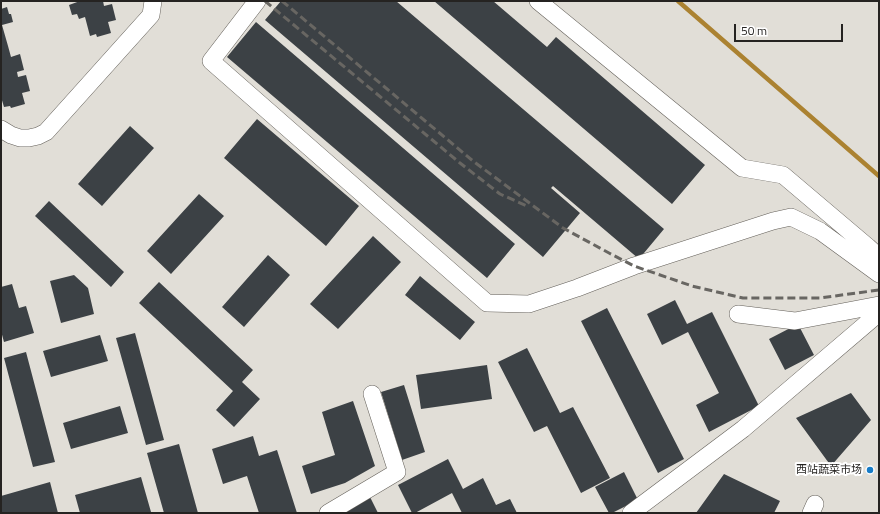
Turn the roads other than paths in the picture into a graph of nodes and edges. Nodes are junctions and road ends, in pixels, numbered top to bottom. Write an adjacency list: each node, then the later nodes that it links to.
1 (153, 1): 4 (street)
2 (257, 1): 6 (street)
3 (538, 1): 5 (street)
4 (1, 129)
5 (879, 258)
6 (879, 274)
7 (879, 305): 9 (street)
8 (879, 313): 12 (street)
9 (738, 314)
10 (372, 394): 11 (street)
11 (328, 513)
12 (631, 513)

